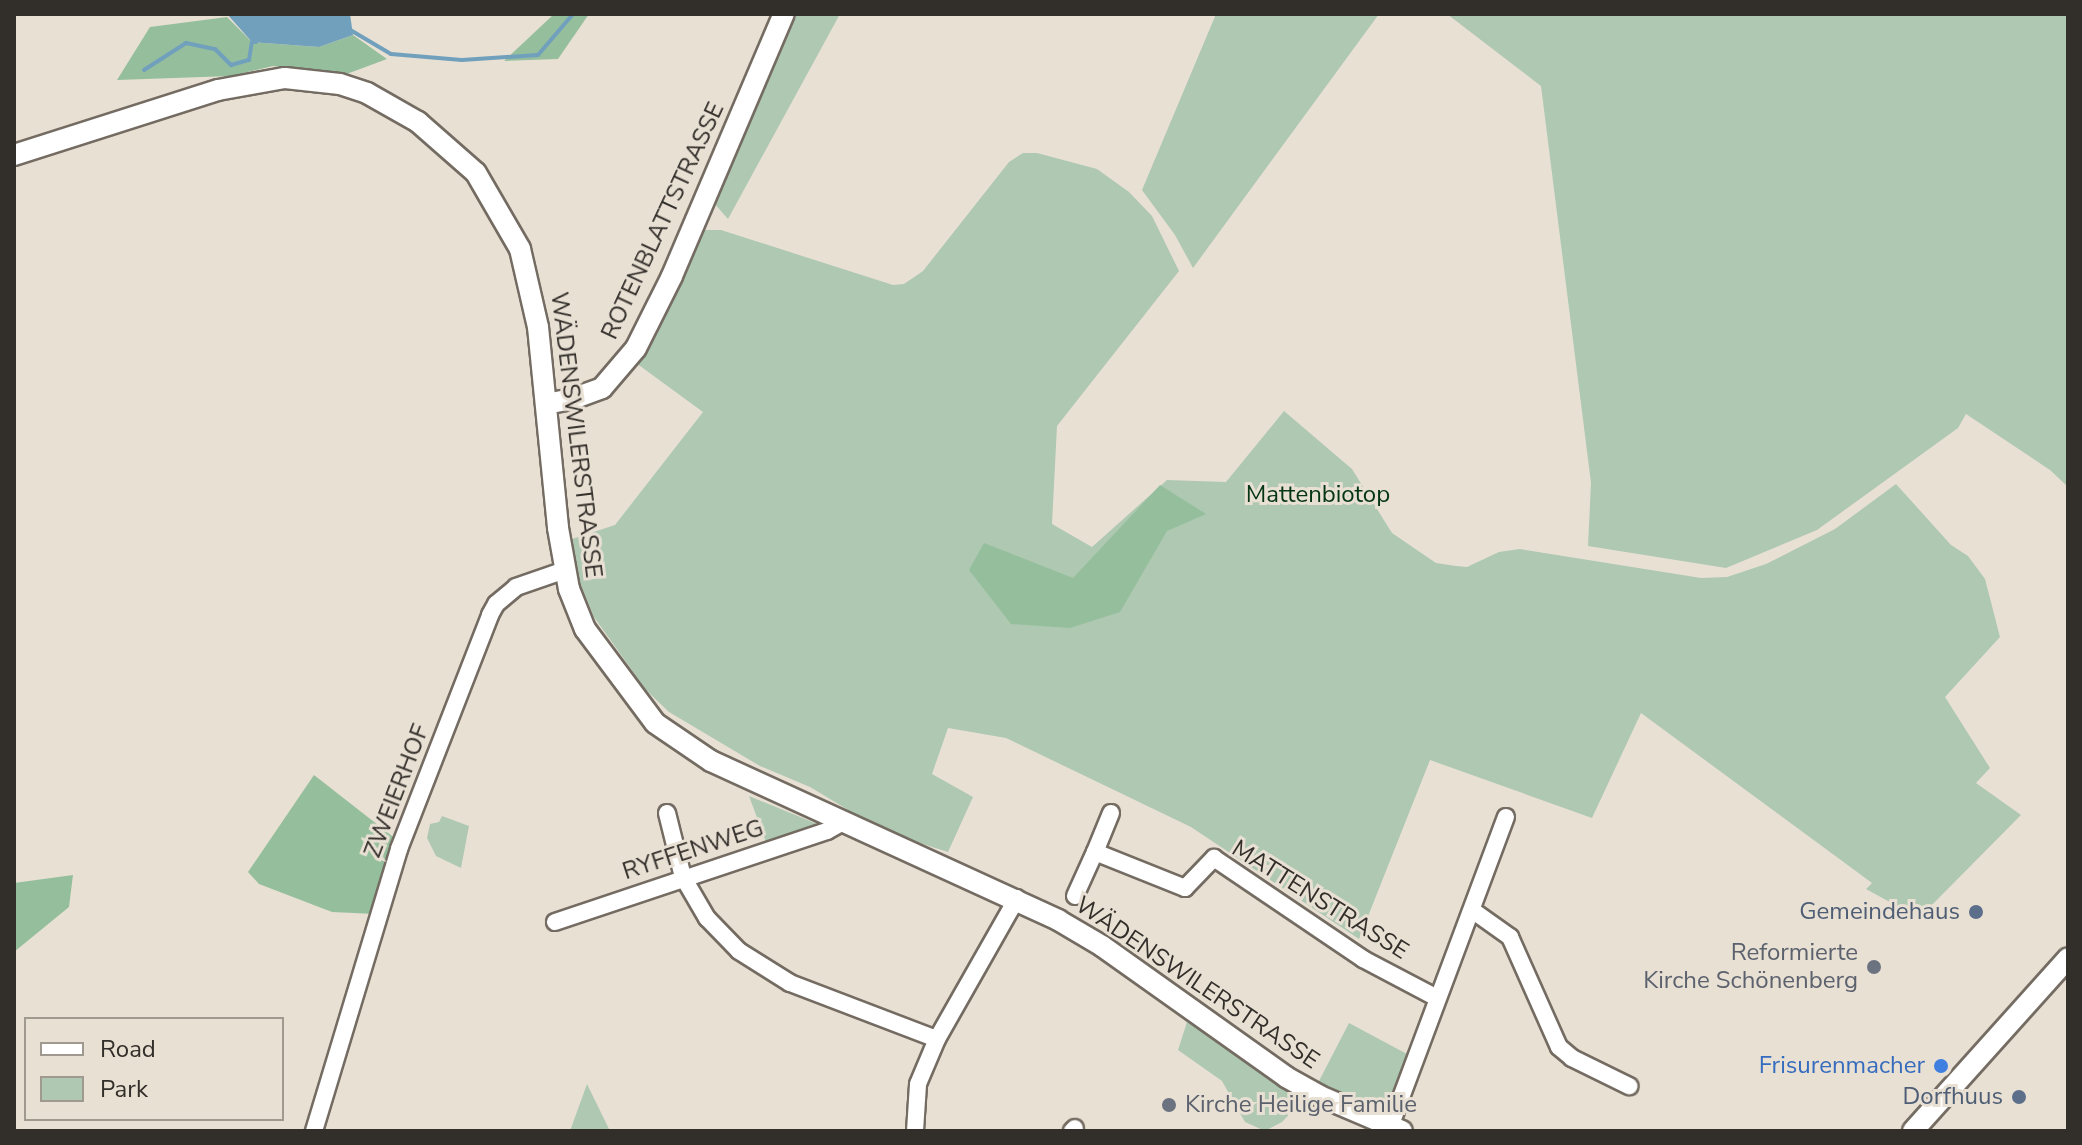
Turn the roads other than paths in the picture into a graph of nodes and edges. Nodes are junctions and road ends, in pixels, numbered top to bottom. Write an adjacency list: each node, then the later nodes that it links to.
1 (784, 14): 3 (street, ROTENBLATTSTRASSE)
2 (14, 155): 3 (street, WÄDENSWILERSTRASSE)
3 (546, 404): 4 (street, WÄDENSWILERSTRASSE)
4 (565, 570): 8 (street, WÄDENSWILERSTRASSE); 20 (street, ZWEIERHOF)
5 (667, 813): 10 (street)
6 (1111, 813): 9 (street)
7 (1506, 817): 13 (street)
8 (845, 821): 10 (street, RYFFENWEG); 12 (street, WÄDENSWILERSTRASSE)
9 (1095, 852): 11 (street); 16 (street, MATTENSTRASSE)
10 (683, 877): 14 (street, RYFFENWEG); 17 (street)
11 (1075, 896)
12 (1017, 898): 17 (street); 19 (street, WÄDENSWILERSTRASSE)
13 (1472, 910): 16 (street); 18 (street)
14 (555, 922)
15 (2068, 958): 22 (street)
16 (1437, 998): 19 (street)
17 (937, 1039): 21 (street)
18 (1629, 1086)
19 (1396, 1129)
20 (314, 1131)
21 (915, 1131)
22 (1913, 1131)

